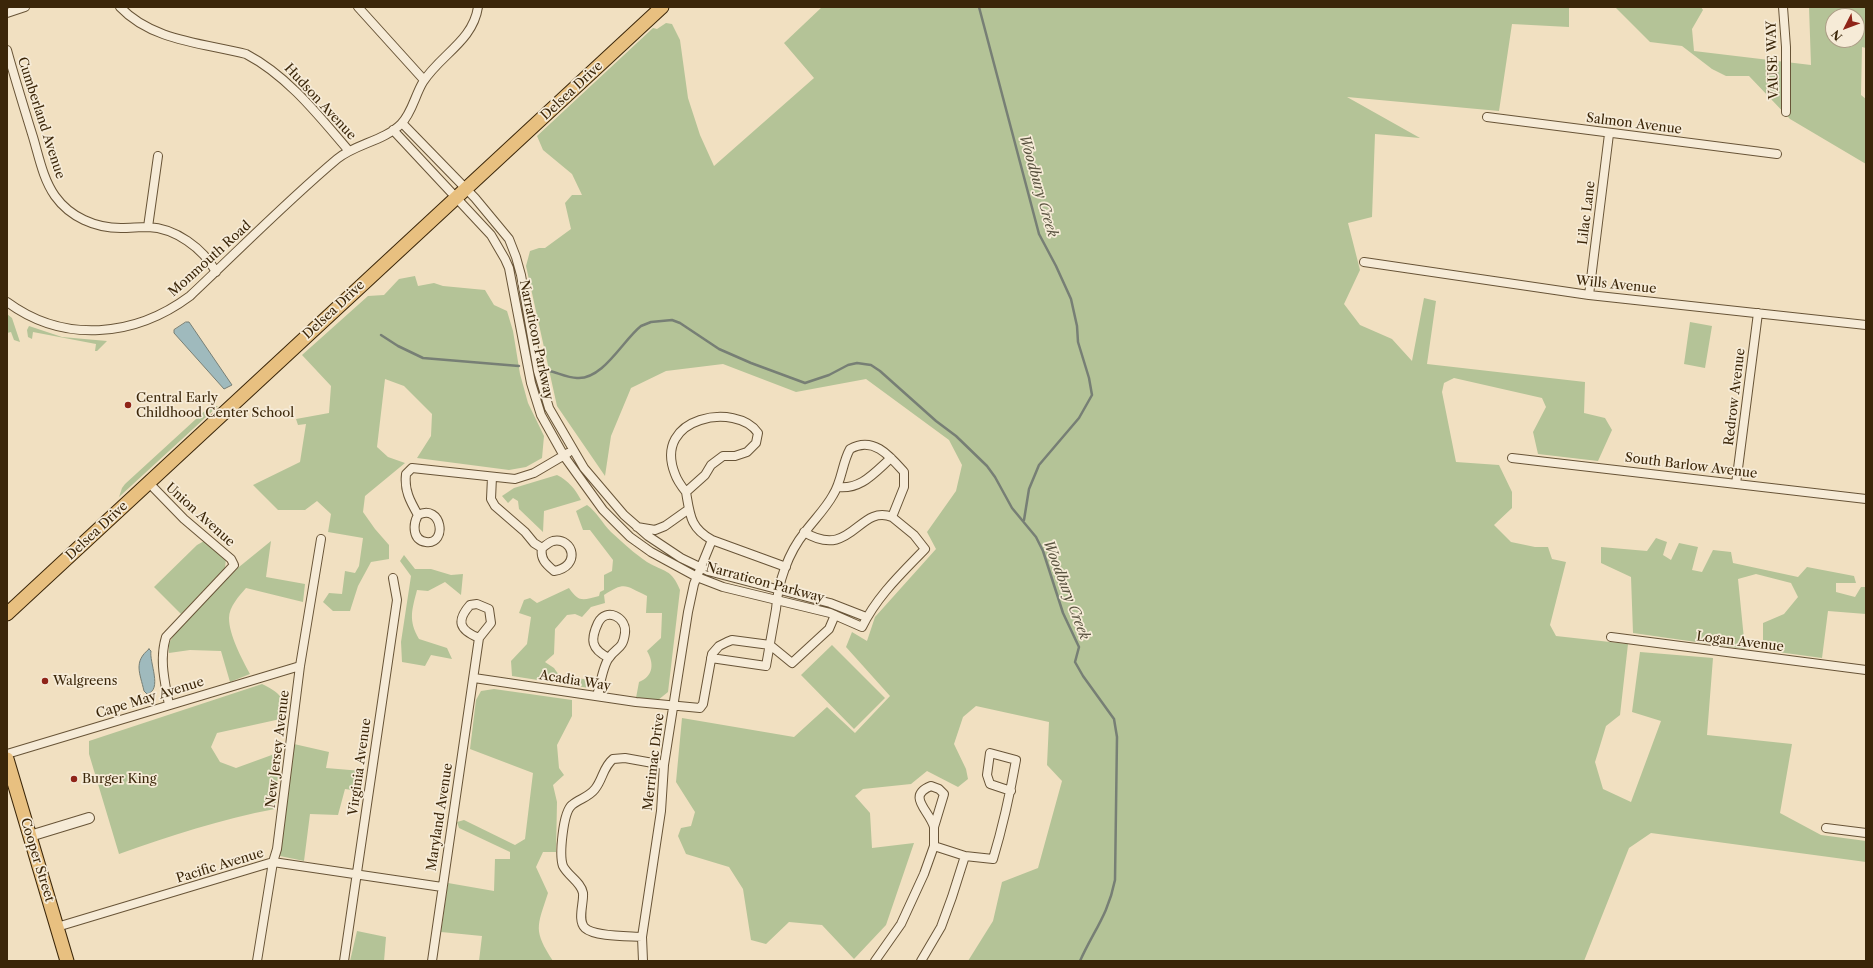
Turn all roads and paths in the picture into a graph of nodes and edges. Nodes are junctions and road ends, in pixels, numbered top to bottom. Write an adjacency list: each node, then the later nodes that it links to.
1 (25, 7): 7 (street)
2 (120, 7): 15 (street, Hudson Avenue)
3 (358, 7): 9 (street)
4 (478, 7): 9 (street)
5 (662, 7): 18 (main road, Delsea Drive)
6 (1783, 7): 10 (street, VAUSE WAY)
7 (7, 13)
8 (7, 50): 20 (street, Cumberland Avenue)
9 (424, 80): 12 (street)
10 (1786, 112)
11 (1487, 117): 14 (street, Salmon Avenue)
12 (402, 123): 13 (street, Monmouth Road); 18 (street, Narraticon Parkway)
13 (393, 130): 15 (street, Monmouth Road); 19 (street, Narraticon Parkway)
14 (1609, 134): 16 (street, Salmon Avenue); 23 (street, Lilac Lane)
15 (349, 151): 22 (street, Monmouth Road)
16 (1777, 154)
17 (158, 156): 20 (street)
18 (466, 189): 19 (main road, Delsea Drive); 27 (street, Narraticon Parkway)
19 (455, 199): 28 (street, Narraticon Parkway); 32 (main road, Delsea Drive)
20 (148, 227): 22 (street, Cumberland Avenue)
21 (1364, 262): 23 (street, Wills Avenue)
22 (216, 272): 24 (street, Monmouth Road)
23 (1589, 295): 25 (street, Wills Avenue)
24 (7, 302)
25 (1758, 313): 26 (street, Wills Avenue); 33 (street, Redrow Avenue)
26 (1866, 325)
27 (573, 450): 28 (street); 40 (street, Narraticon Parkway)
28 (564, 456): 31 (street); 47 (street, Narraticon Parkway)
29 (891, 458): 34 (street); 34 (street); 39 (street)
30 (1512, 458): 33 (street, South Barlow Avenue)
31 (492, 477): 38 (street); 44 (street)
32 (148, 482): 51 (main road, Delsea Drive); 63 (street, Union Avenue)
33 (1736, 484): 36 (street, South Barlow Avenue)
34 (837, 487): 41 (street)
35 (686, 492): 35 (street); 37 (street)
36 (1866, 498)
37 (689, 509): 40 (street); 43 (street)
38 (418, 515)
39 (892, 517): 41 (street); 53 (street)
40 (637, 527): 46 (street, Narraticon Parkway)
41 (804, 532): 45 (street)
42 (321, 539): 59 (street, New Jersey Avenue)
43 (712, 540): 45 (street); 46 (street, Merrimac Drive)
44 (542, 548)
45 (786, 567): 49 (street)
46 (702, 568): 47 (street, Merrimac Drive); 49 (street, Narraticon Parkway)
47 (697, 577): 50 (street, Narraticon Parkway); 64 (street, Merrimac Drive)
48 (393, 578): 77 (street, Virginia Avenue)
49 (778, 590): 50 (street); 53 (street, Narraticon Parkway)
50 (777, 601): 52 (street, Narraticon Parkway); 56 (street)
51 (7, 613)
52 (835, 615): 53 (street, Narraticon Parkway); 56 (street)
53 (866, 617)
54 (1611, 637): 60 (street, Logan Avenue)
55 (479, 638): 61 (street, Maryland Avenue)
56 (770, 645): 58 (street); 58 (street)
57 (609, 658): 57 (street); 62 (street)
58 (711, 658): 64 (street, Acadia Way)
59 (300, 666): 63 (street, Cape May Avenue); 76 (street, New Jersey Avenue)
60 (1866, 670)
61 (474, 678): 62 (street, Acadia Way); 78 (street, Maryland Avenue)
62 (597, 696): 64 (street, Acadia Way)
63 (169, 705): 65 (street, Cape May Avenue)
64 (673, 706): 67 (street, Merrimac Drive)
65 (7, 754)
66 (7, 759): 73 (main road, Cooper Street)
67 (664, 765): 80 (street, Merrimac Drive); 80 (street)
68 (1011, 791): 68 (street); 75 (street)
69 (89, 818): 73 (street)
70 (934, 827): 70 (street); 74 (street)
71 (1826, 828): 72 (street)
72 (1866, 833)
73 (30, 836): 79 (main road, Cooper Street)
74 (934, 846): 75 (street); 86 (street)
75 (964, 856): 87 (street)
76 (273, 862): 77 (street, Pacific Avenue); 79 (street, Pacific Avenue); 82 (street, New Jersey Avenue)
77 (356, 875): 78 (street, Pacific Avenue); 83 (street, Virginia Avenue)
78 (442, 887): 84 (street, Maryland Avenue)
79 (57, 927): 81 (main road, Cooper Street)
80 (642, 937): 85 (street, Merrimac Drive)
81 (67, 961)
82 (257, 961)
83 (344, 961)
84 (432, 961)
85 (644, 961)
86 (875, 961)
87 (920, 961)

